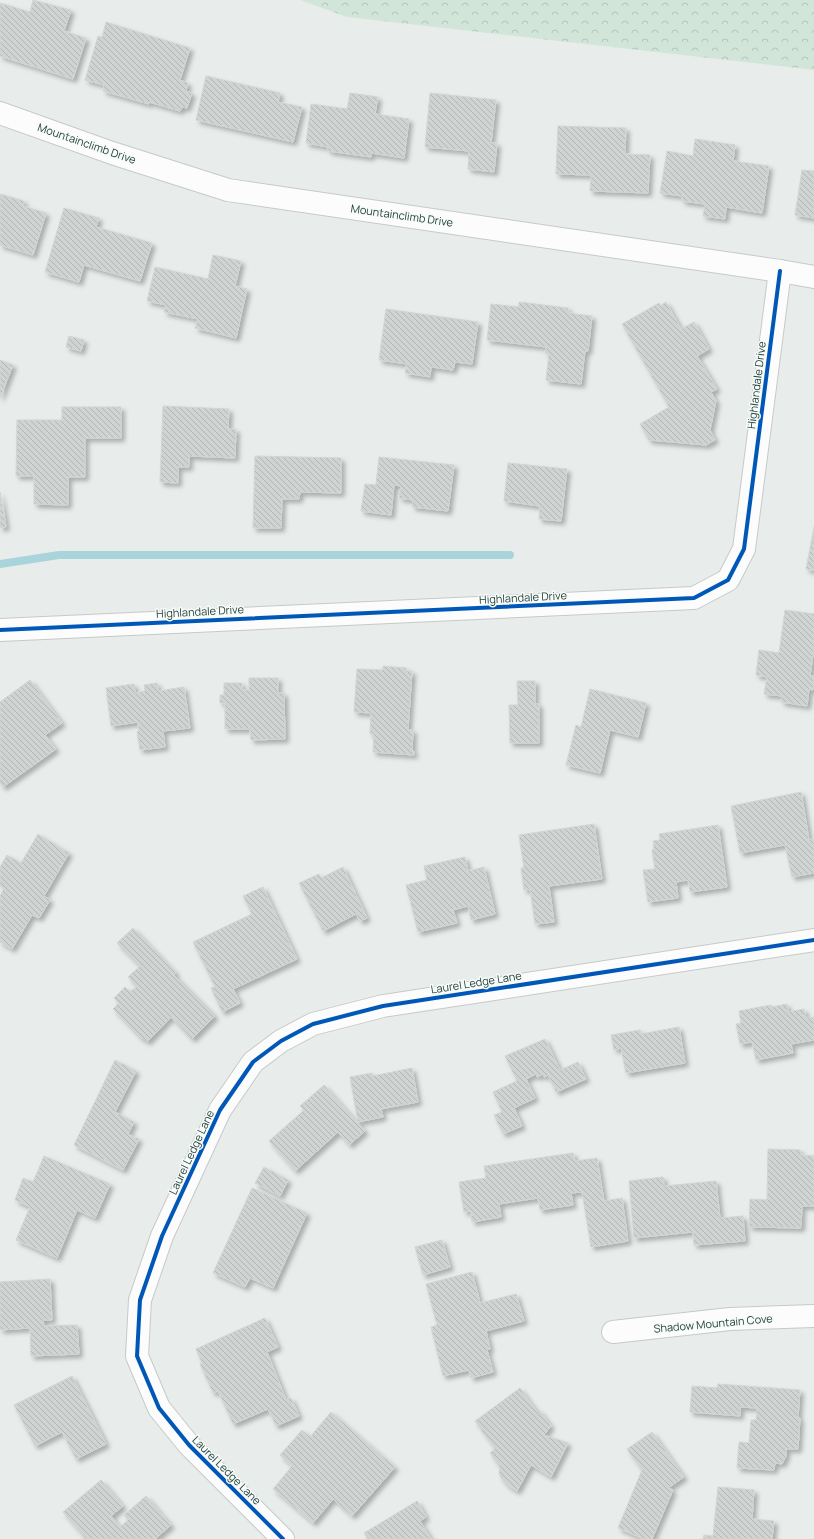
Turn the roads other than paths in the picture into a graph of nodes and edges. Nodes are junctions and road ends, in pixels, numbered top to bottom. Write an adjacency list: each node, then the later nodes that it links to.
1 (0, 113): 2 (street, Mountainclimb Drive)
2 (780, 271): 3 (street, Mountainclimb Drive); 4 (street, Highlandale Drive)
3 (814, 277)
4 (0, 630)
5 (814, 940): 8 (street, Laurel Ledge Lane)
6 (808, 1320): 7 (street, Shadow Mountain Cove)
7 (613, 1332)
8 (283, 1539)

